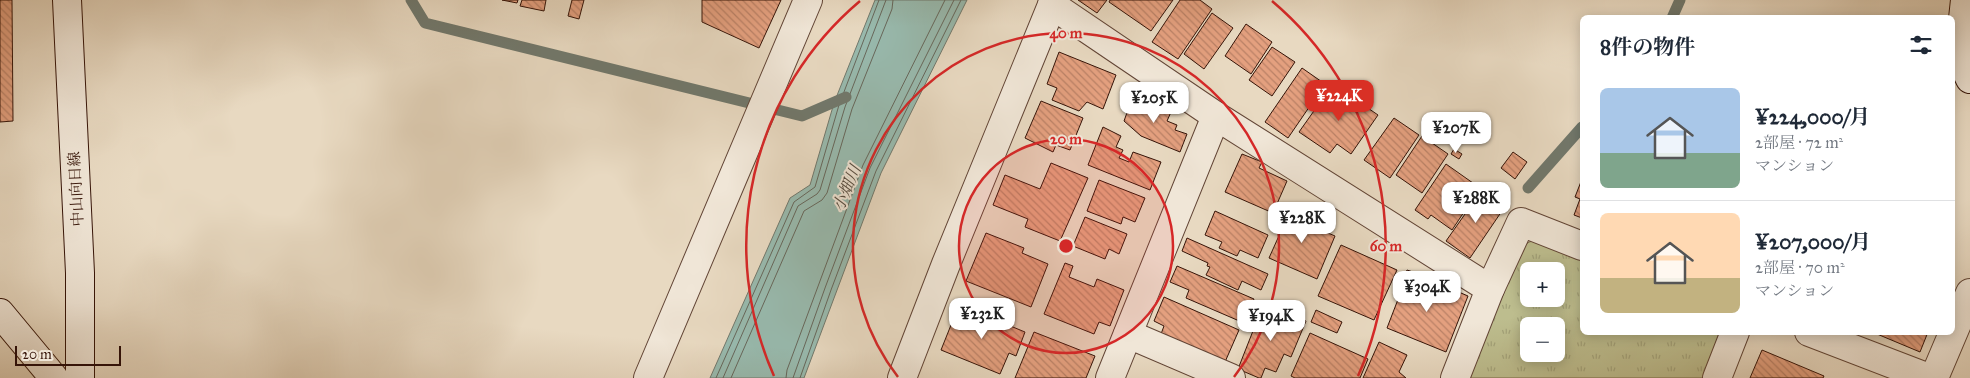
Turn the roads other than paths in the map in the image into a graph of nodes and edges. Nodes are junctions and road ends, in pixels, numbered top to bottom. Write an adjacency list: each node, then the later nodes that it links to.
1 (67, 0): 17 (street, 中山向日線)
2 (808, 0): 18 (street)
3 (1965, 0): 5 (street)
4 (1053, 2): 6 (street); 19 (street)
5 (1970, 79)
6 (1216, 116): 8 (street); 12 (street)
7 (1580, 245): 8 (street)
8 (1490, 289): 22 (street)
9 (1970, 293): 11 (street)
10 (0, 313): 16 (street)
11 (1955, 328)
12 (1128, 334): 20 (street); 21 (street)
13 (1734, 335): 23 (street)
14 (1817, 335): 24 (street)
15 (1952, 335): 25 (street)
16 (54, 378)
17 (80, 378)
18 (648, 378)
19 (902, 378)
20 (1110, 378)
21 (1231, 378)
22 (1455, 378)
23 (1717, 378)
24 (1928, 378)
25 (1934, 378)

